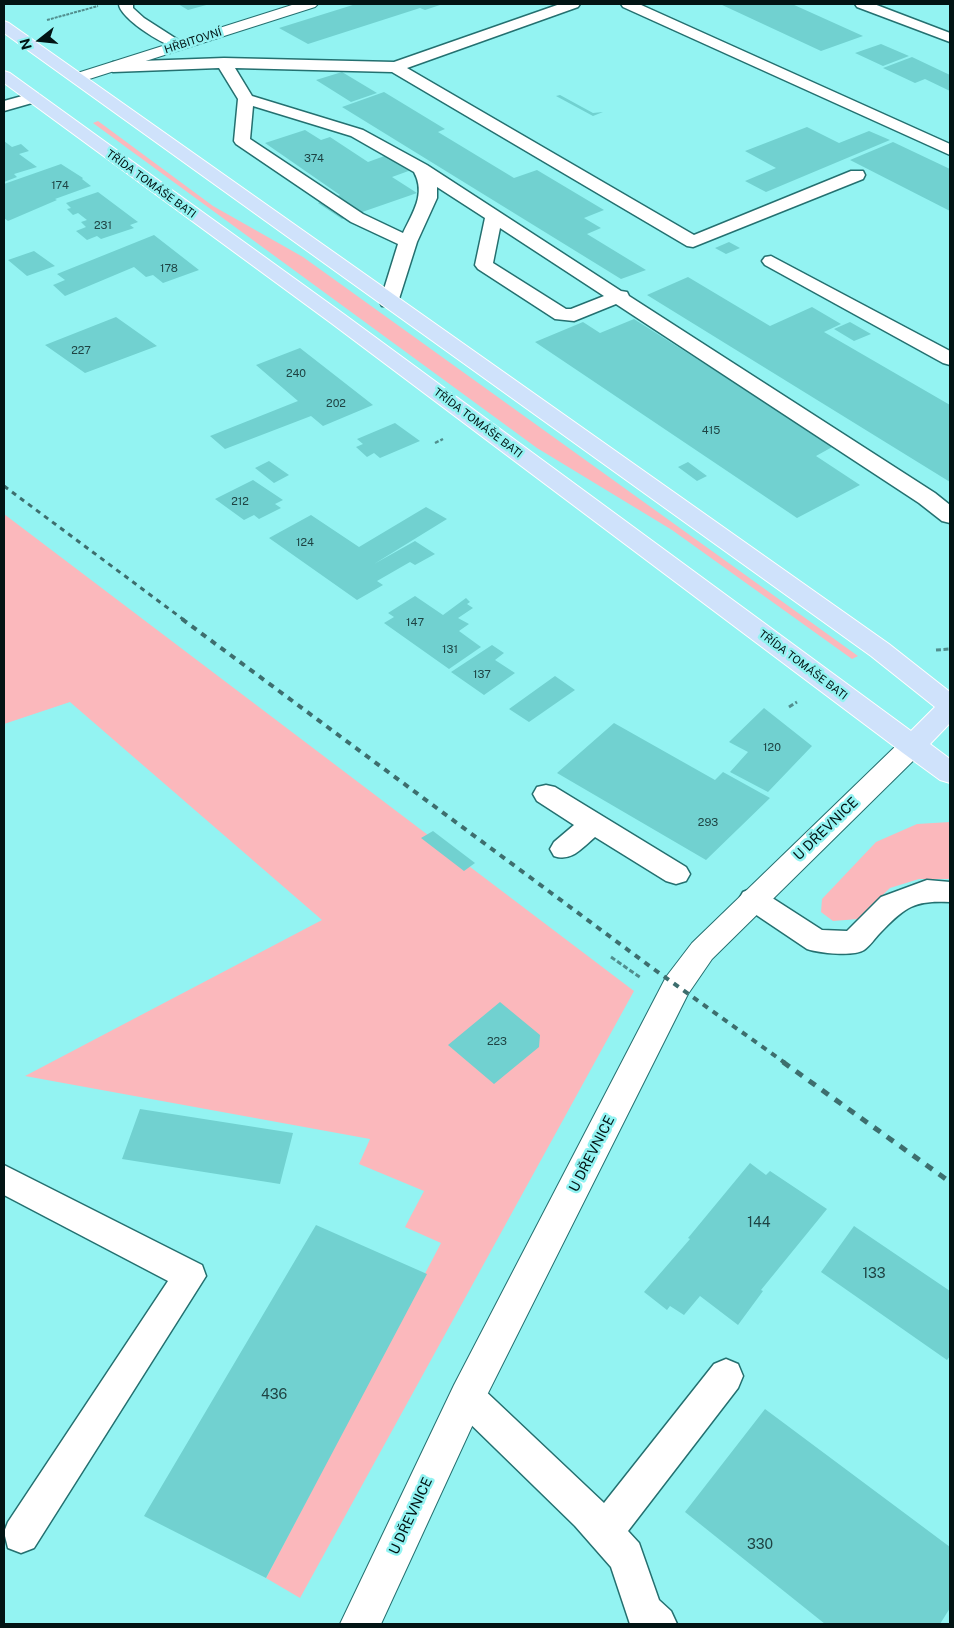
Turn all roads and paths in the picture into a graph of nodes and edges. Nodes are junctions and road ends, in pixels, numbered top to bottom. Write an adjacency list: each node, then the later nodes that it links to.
1 (126, 4): 10 (lane)
2 (310, 4): 10 (street, HŘBITOVNÍ)
3 (573, 4): 13 (lane)
4 (628, 4): 19 (lane)
5 (862, 4): 9 (lane)
6 (98, 6): 7 (path)
7 (40, 22)
8 (4, 26): 15 (main road, TŘÍDA TOMÁŠE BATI)
9 (950, 38)
10 (178, 45): 12 (street, HŘBITOVNÍ)
11 (224, 63): 12 (lane); 13 (lane); 16 (lane)
12 (113, 66): 15 (street, HŘBITOVNÍ)
13 (395, 67): 22 (lane)
14 (4, 76): 15 (main road, TŘÍDA TOMÁŠE BATI)
15 (55, 88): 17 (lane); 27 (main road, TŘÍDA TOMÁŠE BATI); 33 (main road, TŘÍDA TOMÁŠE BATI)
16 (246, 99): 21 (lane); 24 (lane)
17 (4, 106)
18 (941, 130): 19 (lane)
19 (923, 137): 20 (lane)
20 (950, 150)
21 (421, 169): 23 (lane); 24 (lane)
22 (857, 175)
23 (494, 216): 26 (lane); 26 (lane)
24 (408, 242): 27 (lane)
25 (771, 261): 28 (lane)
26 (620, 296): 31 (lane)
27 (389, 302): 32 (main road, TŘÍDA TOMÁŠE BATI)
28 (950, 359)
29 (443, 439): 30 (path)
30 (435, 443)
31 (950, 516)
32 (950, 707): 33 (main road)
33 (912, 746): 34 (main road, TŘÍDA TOMÁŠE BATI); 40 (street, U DŘEVNICE)
34 (950, 773)
35 (546, 794): 36 (lane)
36 (593, 824): 37 (lane); 38 (lane)
37 (563, 849)
38 (676, 874)
39 (950, 892): 40 (lane)
40 (753, 899): 43 (street, U DŘEVNICE)
41 (4, 1179): 45 (lane)
42 (726, 1376): 44 (lane)
43 (467, 1397): 44 (lane); 46 (street, U DŘEVNICE)
44 (604, 1532): 47 (lane)
45 (22, 1535)
46 (360, 1624)
47 (658, 1624)

